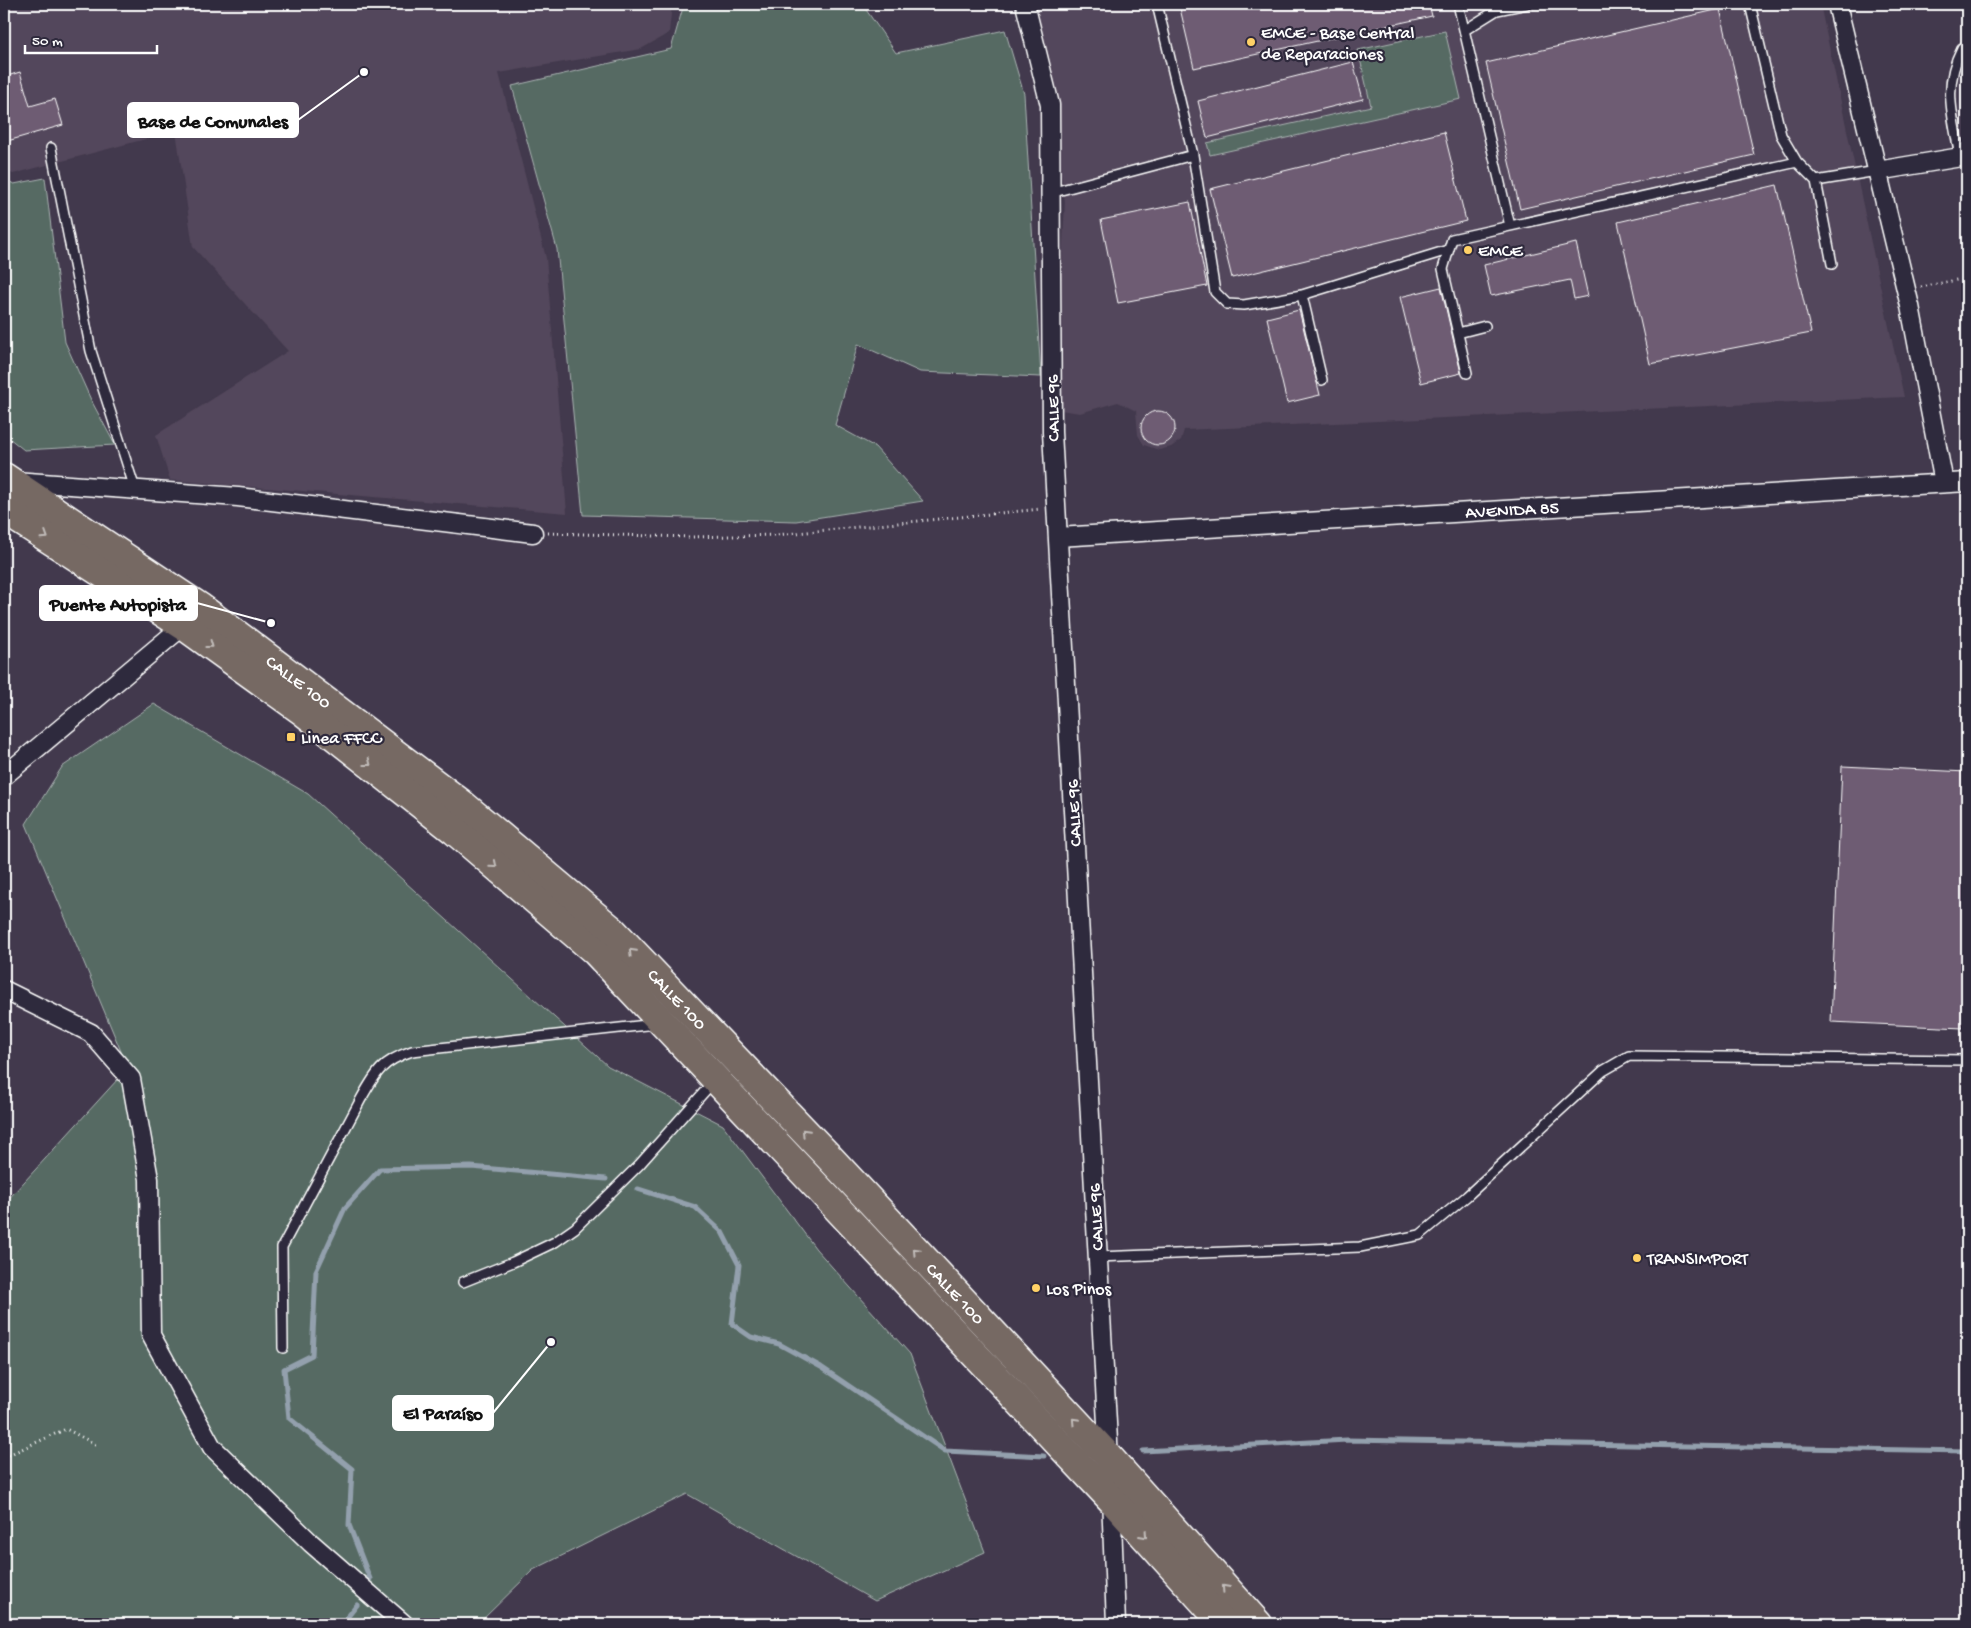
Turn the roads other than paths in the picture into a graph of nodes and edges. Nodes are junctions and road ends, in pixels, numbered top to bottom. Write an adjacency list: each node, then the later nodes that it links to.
1 (1026, 4): 15 (street, CALLE 96)
2 (1157, 4): 10 (lane)
3 (1458, 4): 7 (lane)
4 (1527, 4): 7 (lane)
5 (1750, 4): 12 (lane)
6 (1837, 4): 13 (street)
7 (1464, 30): 16 (lane)
8 (1967, 46): 11 (lane)
9 (51, 148): 27 (lane)
10 (1193, 155): 15 (lane); 19 (lane)
11 (1964, 156): 13 (street)
12 (1796, 162): 14 (lane); 16 (lane)
13 (1877, 171): 14 (lane); 26 (street)
14 (1816, 180): 18 (lane)
15 (1050, 193): 30 (street, CALLE 96)
16 (1510, 226): 17 (lane)
17 (1448, 250): 19 (lane); 21 (lane)
18 (1832, 264)
19 (1302, 295): 23 (lane)
20 (1485, 326): 21 (lane)
21 (1458, 333): 22 (lane)
22 (1467, 373)
23 (1322, 380)
24 (6, 479): 27 (street); 31 (highway, CALLE 100)
25 (1967, 482): 26 (street, AVENIDA 85)
26 (1944, 483): 30 (street, AVENIDA 85)
27 (135, 489): 29 (street)
28 (4, 510): 31 (highway, CALLE 100, one-way to 31)
29 (532, 533)
30 (1058, 537): 37 (street, CALLE 96)
31 (193, 617): 32 (street); 34 (highway, CALLE 100, one-way to 34); 40 (highway, CALLE 100, one-way to 31)
32 (4, 776)
33 (4, 990): 42 (street)
34 (664, 1024): 36 (highway, CALLE 100); 39 (lane)
35 (1967, 1060): 37 (lane)
36 (716, 1079): 38 (lane); 41 (highway, CALLE 100)
37 (1098, 1257): 40 (street, CALLE 96)
38 (463, 1282)
39 (283, 1348)
40 (1108, 1456): 41 (street, CALLE 96); 45 (highway, CALLE 100, one-way to 40)
41 (1111, 1499): 43 (street, CALLE 96); 44 (highway, CALLE 100, one-way to 44)
42 (404, 1624)
43 (1116, 1624)
44 (1224, 1624)
45 (1258, 1624)

